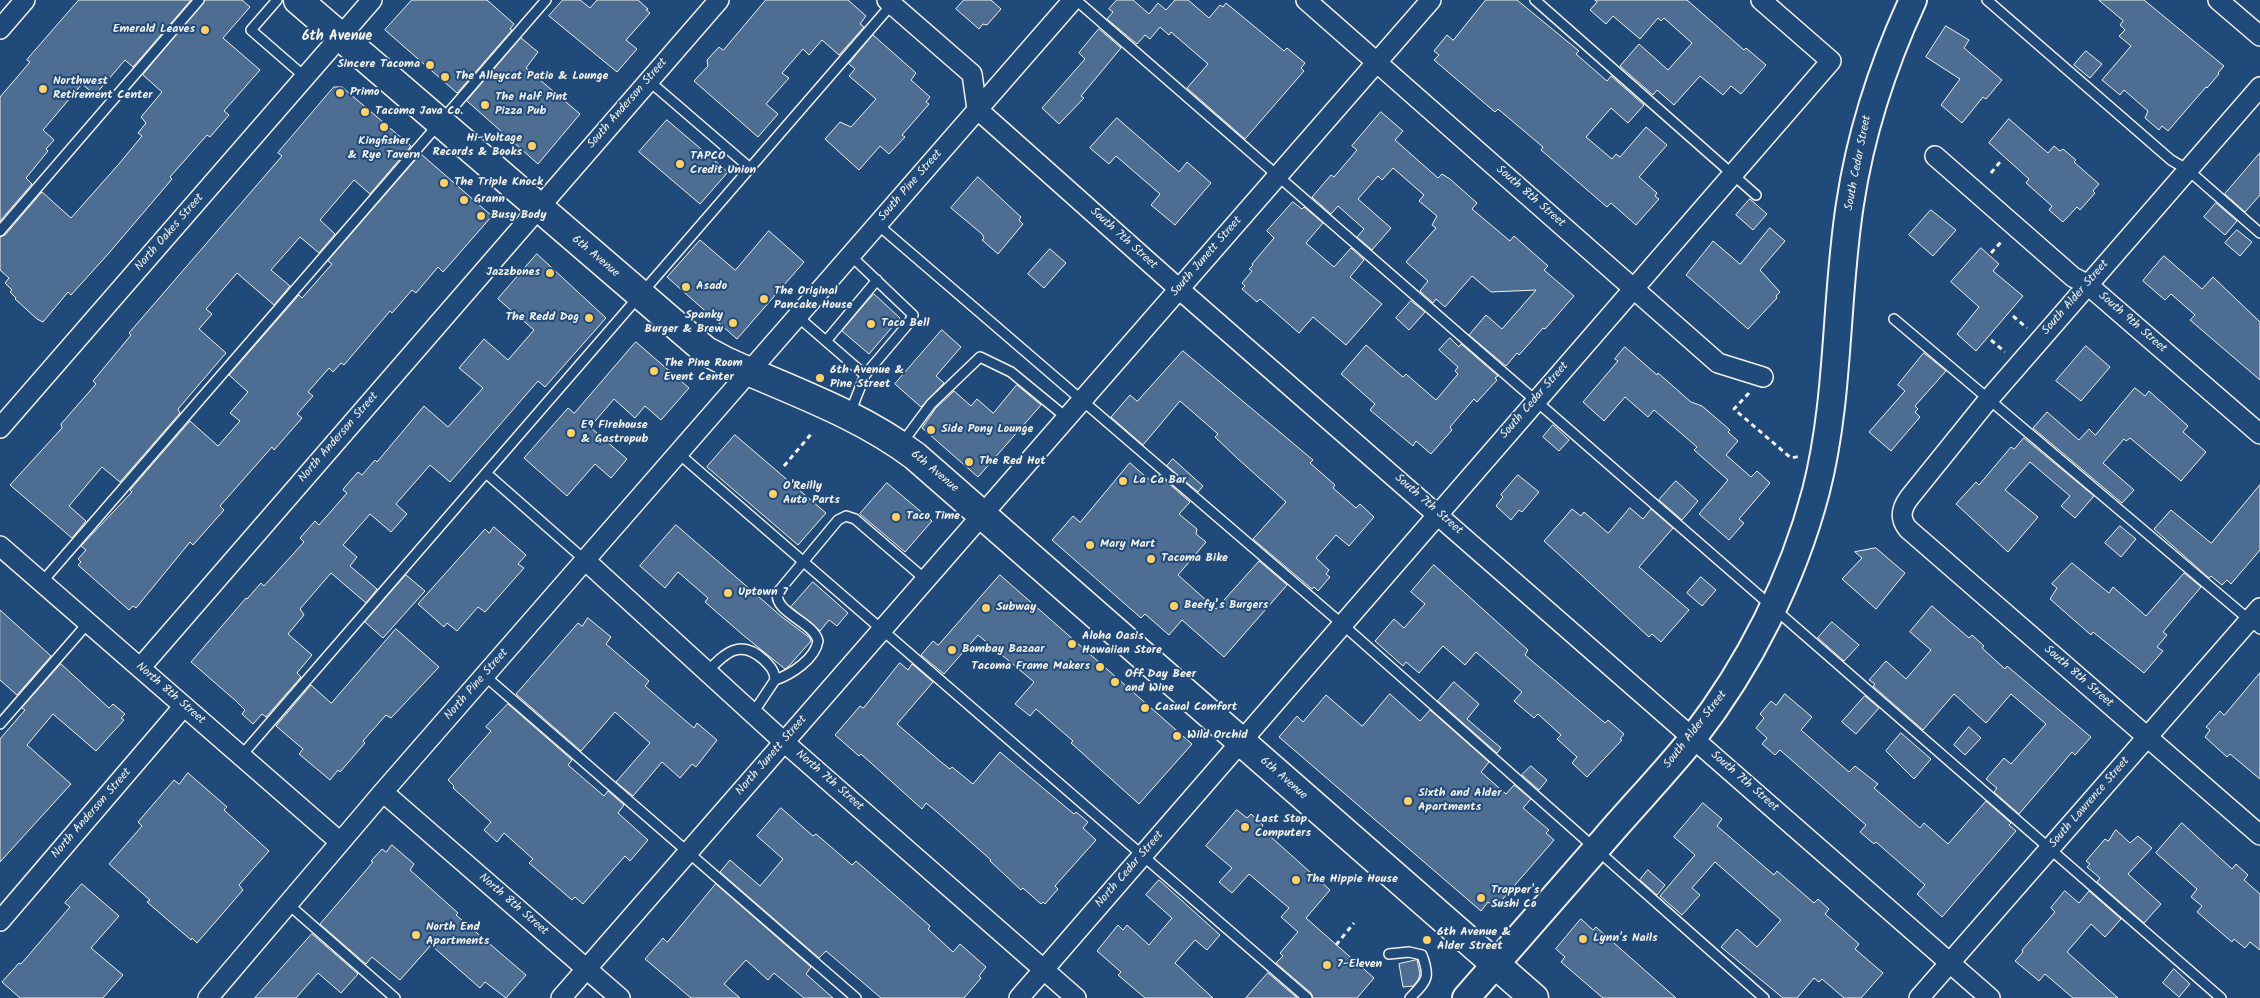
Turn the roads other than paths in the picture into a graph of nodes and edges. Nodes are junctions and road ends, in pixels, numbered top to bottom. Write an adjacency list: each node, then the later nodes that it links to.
1 (25, 0): 17 (street)
2 (199, 0): 34 (lane)
3 (277, 0): 21 (lane)
4 (298, 0): 19 (main road, 6th Avenue)
5 (372, 0): 19 (street, North Oakes Street)
6 (546, 0): 25 (lane)
7 (719, 0): 22 (street, South Anderson Street)
8 (1075, 0): 24 (street, South Pine Street); 30 (lane)
9 (1306, 0): 20 (street, South 8th Street)
10 (1431, 0): 20 (street, South Junett Street)
11 (1535, 0): 29 (lane)
12 (1761, 0): 29 (street, South Cedar Street)
13 (1913, 0): 57 (main road, South Cedar Street)
14 (1988, 0): 28 (lane)
15 (2218, 0): 18 (street)
16 (891, 1): 24 (street); 27 (lane)
17 (0, 29)
18 (2260, 36)
19 (340, 37): 21 (street, North Oakes Street); 25 (main road, 6th Avenue)
20 (1376, 63): 30 (street, South Junett Street); 39 (street, South 8th Street)
21 (305, 78): 53 (street, North Oakes Street)
22 (648, 81): 27 (lane); 32 (street, South Anderson Street)
23 (2260, 87): 28 (street, South Alder Street)
24 (977, 109): 33 (street, South Pine Street); 40 (street, South 7th Street)
25 (439, 123): 32 (main road, 6th Avenue); 66 (lane)
26 (1935, 156): 38 (street, South 9th Street)
27 (750, 168): 41 (lane)
28 (2188, 170): 35 (lane); 38 (street, South Alder Street)
29 (1732, 174): 31 (lane); 39 (street, South Cedar Street)
30 (1278, 175): 40 (street, South Junett Street); 49 (lane)
31 (1756, 195)
32 (538, 208): 41 (main road, 6th Avenue); 72 (street, North Anderson Street)
33 (877, 224): 36 (street, South Pine Street); 48 (lane)
34 (0, 231)
35 (2260, 233)
36 (850, 255): 37 (lane); 42 (street, South Pine Street)
37 (878, 280): 44 (lane); 46 (lane)
38 (2088, 285): 50 (street, South Alder Street); 54 (street, South 9th Street)
39 (1633, 287): 47 (street, South 8th Street); 49 (street, South Cedar Street)
40 (1179, 289): 48 (street, South Junett Street); 60 (street, South 7th Street)
41 (640, 296): 45 (main road, 6th Avenue); 58 (lane)
42 (797, 316): 44 (lane); 45 (street, South Pine Street)
43 (1894, 319): 50 (lane)
44 (826, 341): 46 (lane)
45 (748, 372): 51 (main road, 6th Avenue); 56 (street, North Pine Street)
46 (865, 375): 51 (lane)
47 (1763, 377)
48 (1083, 400): 52 (street, South Junett Street); 70 (lane)
49 (1536, 400): 60 (street, South Cedar Street); 67 (lane)
50 (1988, 400): 61 (street, South Alder Street); 68 (lane)
51 (849, 415): 55 (main road, 6th Avenue)
52 (1067, 418): 55 (lane); 59 (street, South Junett Street)
53 (0, 428)
54 (2260, 434)
55 (901, 445): 59 (main road, 6th Avenue)
56 (678, 453): 63 (street, North Pine Street); 64 (lane)
57 (1824, 453): 67 (main road, South Alder Street)
58 (486, 473): 63 (lane); 83 (lane)
59 (983, 514): 65 (street, North Junett Street); 82 (main road, 6th Avenue)
60 (1437, 514): 70 (street, South Cedar Street); 80 (street, South 7th Street)
61 (1901, 516): 79 (street, South 8th Street)
62 (0, 546): 66 (street, North 8th Street)
63 (586, 561): 73 (street, North 7th Street); 74 (street, North Pine Street)
64 (803, 562): 65 (lane); 71 (lane); 75 (lane)
65 (926, 580): 71 (street, North Junett Street)
66 (42, 582): 69 (street, North 8th Street)
67 (1773, 607): 80 (main road, South Alder Street); 88 (lane)
68 (2257, 619): 79 (street, South Lawrence Street)
69 (88, 622): 72 (street, North 8th Street); 78 (lane)
70 (1342, 624): 82 (street, South Cedar Street); 87 (lane)
71 (882, 629): 81 (street, North Junett Street); 90 (lane)
72 (140, 668): 76 (street, North 8th Street)
73 (707, 672): 75 (lane); 77 (street, North 7th Street)
74 (485, 676): 84 (street, North Pine Street); 89 (lane)
75 (775, 680): 77 (lane)
76 (184, 706): 83 (street, North 8th Street); 92 (street, North Anderson Street)
77 (753, 713): 81 (street, North 7th Street)
78 (0, 724)
79 (2148, 737): 85 (street, South 8th Street); 88 (street, South Lawrence Street)
80 (1693, 738): 87 (main road, South Alder Street); 94 (street, South 7th Street)
81 (784, 742): 89 (street, North Junett Street); 97 (street, North 7th Street)
82 (1240, 742): 90 (street, North Cedar Street); 95 (main road, 6th Avenue)
83 (241, 756): 86 (street, North 8th Street)
84 (383, 792): 86 (street, North Pine Street); 96 (street, North 8th Street)
85 (2260, 835)
86 (340, 842): 91 (street, North Pine Street)
87 (1597, 848): 95 (main road, South Alder Street); 109 (lane)
88 (2050, 848): 94 (street, South Lawrence Street); 112 (lane)
89 (688, 853): 96 (street, North Junett Street); 102 (lane)
90 (1142, 855): 97 (street, North Cedar Street); 105 (lane)
91 (288, 904): 98 (street, North Pine Street); 99 (lane)
92 (0, 921)
93 (1389, 954): 106 (lane)
94 (1950, 963): 110 (street, South Lawrence Street); 111 (street, South 7th Street)
95 (1495, 965): 107 (main road, South Alder Street); 108 (main road, 6th Avenue)
96 (586, 969): 100 (street, North Junett Street); 101 (street, North 8th Street)
97 (1043, 970): 103 (street, North Cedar Street); 104 (street, North 7th Street)
98 (208, 998)
99 (395, 998)
100 (561, 998)
101 (620, 998)
102 (856, 998)
103 (1019, 998)
104 (1076, 998)
105 (1306, 998)
106 (1410, 998)
107 (1466, 998)
108 (1534, 998)
109 (1764, 998)
110 (1920, 998)
111 (1990, 998)
112 (2221, 998)

